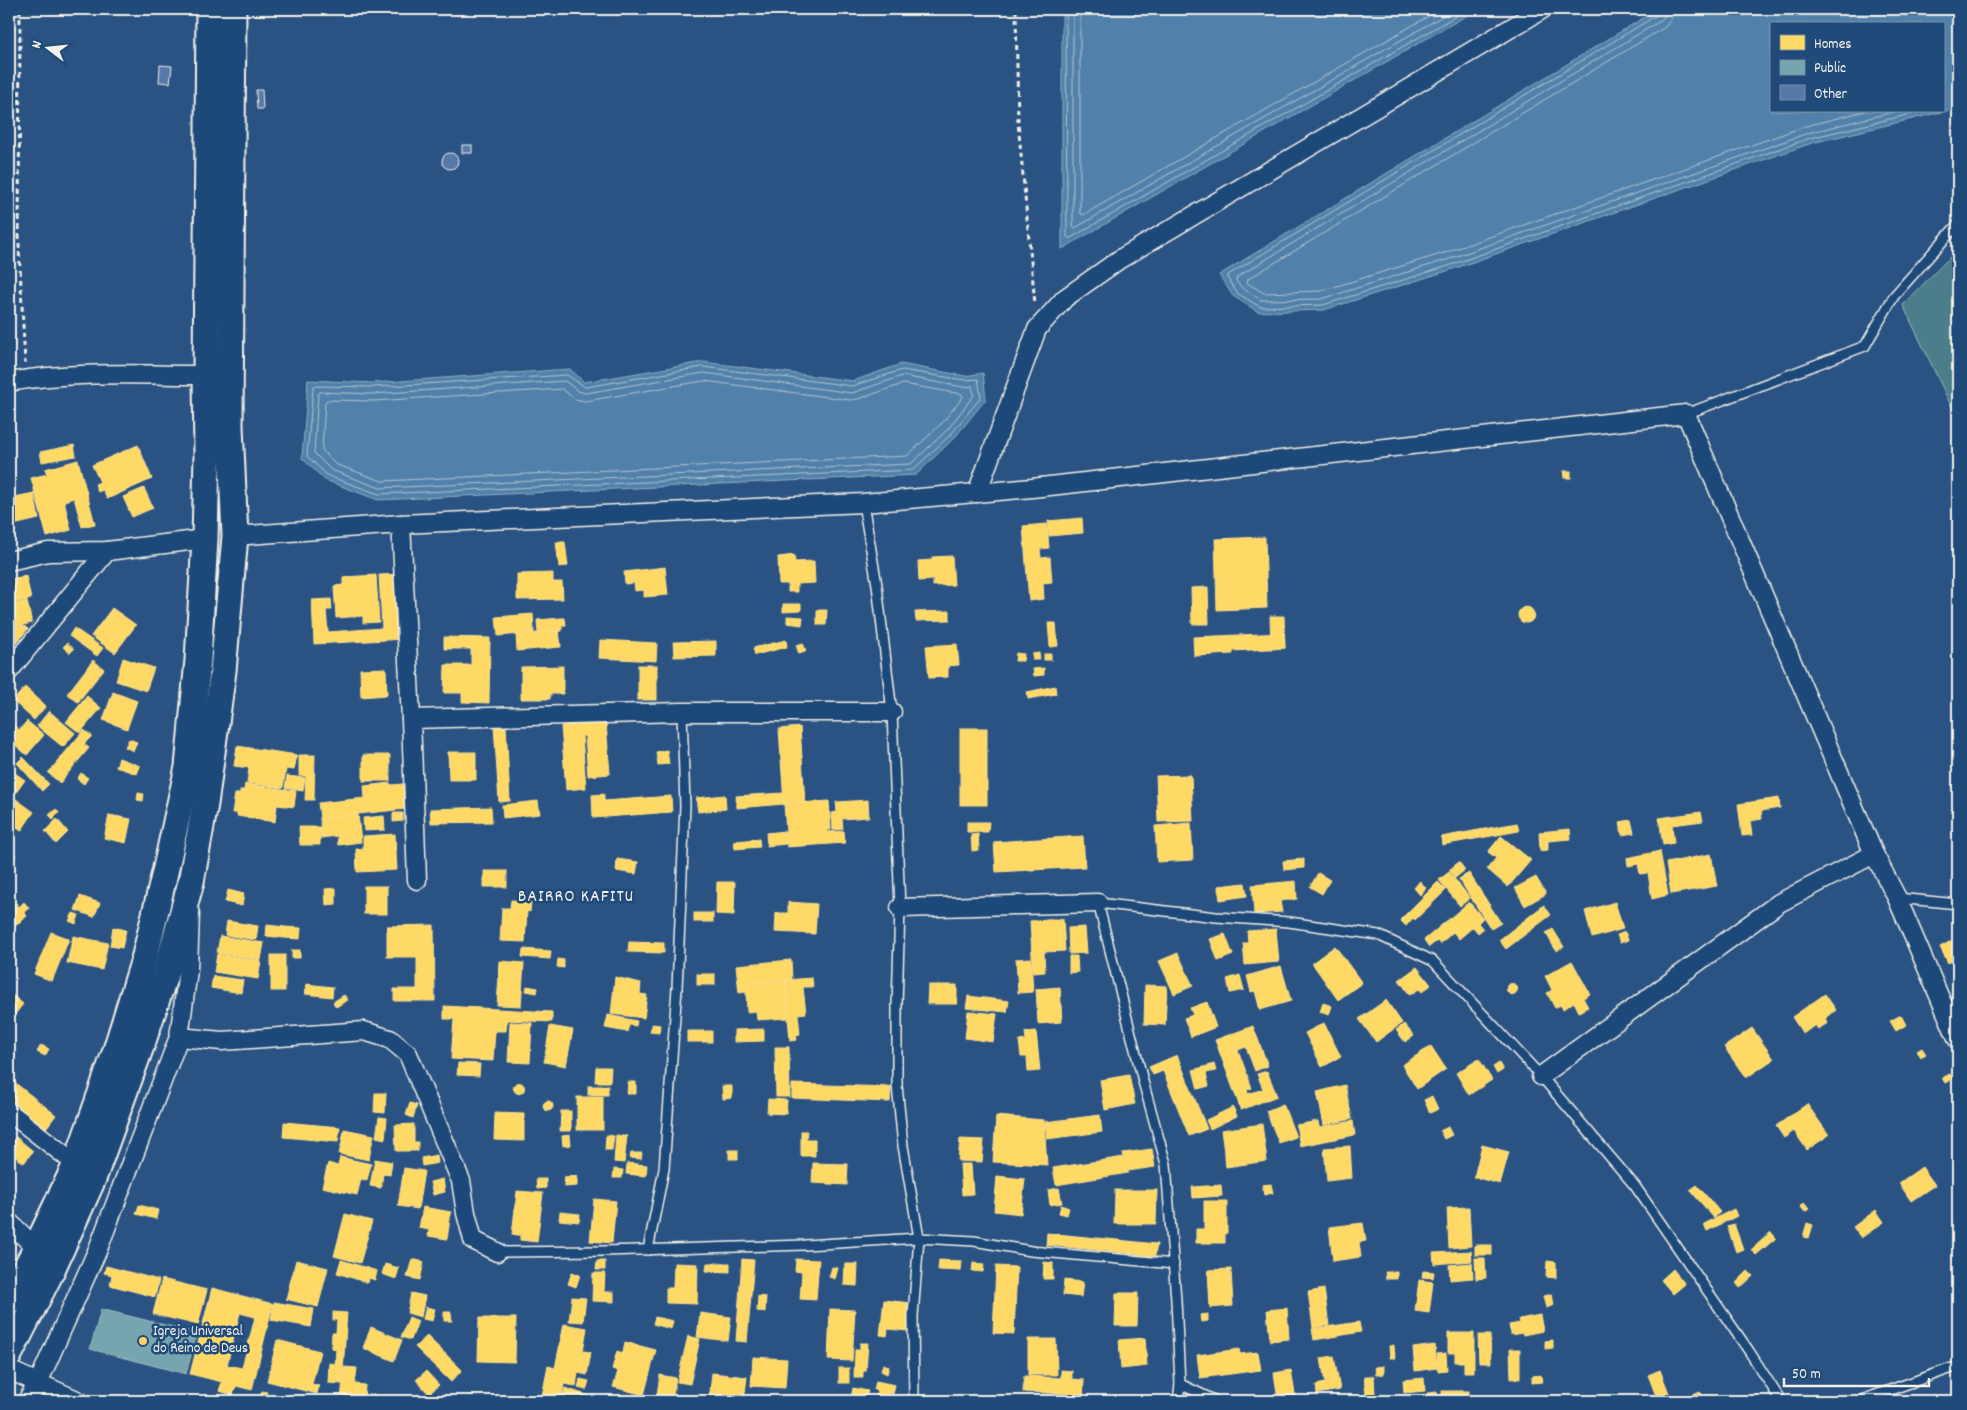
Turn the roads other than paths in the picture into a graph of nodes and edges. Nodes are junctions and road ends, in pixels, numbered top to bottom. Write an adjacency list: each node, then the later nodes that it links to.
1 (209, 9): 5 (main road)
2 (233, 9): 11 (main road)
3 (1543, 9): 8 (street)
4 (1958, 224): 7 (lane)
5 (206, 375): 6 (street); 12 (main road)
6 (17, 380)
7 (1686, 414): 8 (street); 19 (street)
8 (977, 493): 9 (street)
9 (863, 503): 10 (street); 17 (lane)
10 (401, 524): 11 (street); 18 (street)
11 (235, 536): 21 (main road)
12 (205, 539): 13 (street); 30 (main road)
13 (107, 551): 14 (street); 15 (street)
14 (9, 561)
15 (9, 671)
16 (682, 712): 17 (street); 18 (street); 34 (lane)
17 (892, 712): 25 (lane)
18 (411, 719): 20 (street)
19 (1874, 854): 22 (street); 28 (street)
20 (417, 880)
21 (191, 882): 26 (street); 38 (main road)
22 (1897, 898): 24 (lane); 27 (street)
23 (1098, 903): 25 (street); 28 (lane); 36 (lane)
24 (1958, 904)
25 (900, 908): 32 (lane)
26 (179, 1037): 35 (street); 41 (street)
27 (1958, 1040)
28 (1541, 1076): 48 (lane)
29 (9, 1112): 30 (street)
30 (76, 1164): 33 (main road)
31 (9, 1222): 33 (street)
32 (918, 1238): 34 (lane); 36 (lane); 45 (lane)
33 (36, 1248): 37 (main road)
34 (648, 1250): 35 (lane)
35 (497, 1252)
36 (1174, 1264): 42 (lane)
37 (9, 1300)
38 (9, 1355)
39 (1958, 1368): 49 (lane)
40 (9, 1370): 41 (street)
41 (38, 1383): 43 (street); 44 (street)
42 (1180, 1384): 46 (lane); 47 (lane)
43 (27, 1401)
44 (79, 1401)
45 (914, 1401)
46 (1178, 1401)
47 (1216, 1401)
48 (1781, 1401)
49 (1859, 1401)

